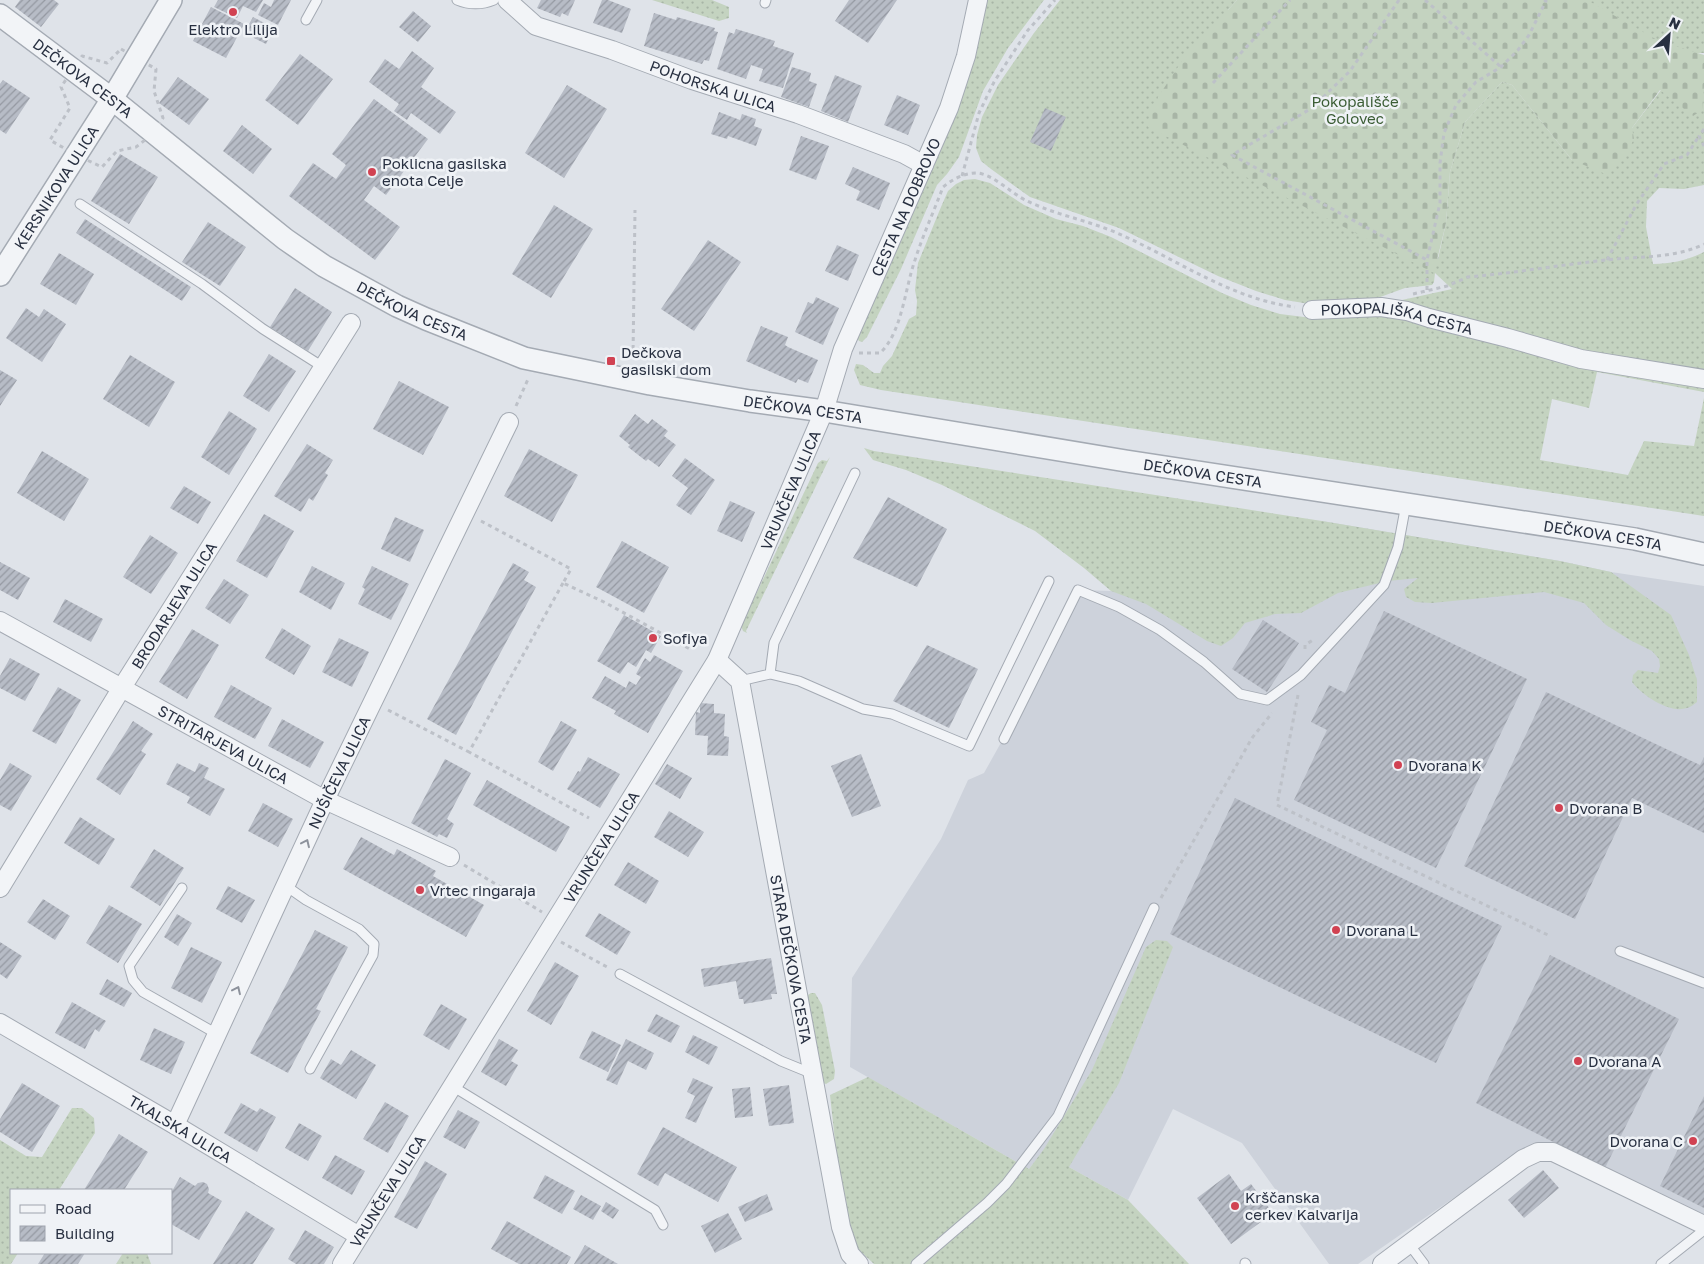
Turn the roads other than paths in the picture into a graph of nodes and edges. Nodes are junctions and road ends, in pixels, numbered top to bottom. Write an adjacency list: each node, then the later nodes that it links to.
1 (171, 0): 9 (street, KERSNIKOVA ULICA)
2 (317, 0): 8 (lane)
3 (457, 0): 4 (lane)
4 (494, 0)
5 (507, 0): 10 (street, POHORSKA ULICA)
6 (978, 0): 10 (street, CESTA NA DOBROVO)
7 (0, 15): 9 (street, DEČKOVA CESTA)
8 (306, 20)
9 (112, 99): 12 (street, KERSNIKOVA ULICA); 17 (street, DEČKOVA CESTA)
10 (924, 165): 17 (street, CESTA NA DOBROVO)
11 (80, 204): 15 (lane)
12 (0, 275)
13 (1312, 310): 16 (street, POKOPALIŠKA CESTA)
14 (351, 323): 15 (street, BRODARJEVA ULICA)
15 (323, 367): 27 (street, BRODARJEVA ULICA)
16 (1704, 379)
17 (824, 411): 20 (street, DEČKOVA CESTA); 24 (street, VRUNČEVA ULICA)
18 (509, 422): 29 (street, NUŠIČEVA ULICA)
19 (855, 473): 25 (lane)
20 (1406, 504): 21 (street, DEČKOVA CESTA); 28 (lane)
21 (1704, 554)
22 (1049, 581): 25 (lane)
23 (0, 621): 27 (street, STRITARJEVA ULICA)
24 (717, 660): 26 (street); 42 (street, VRUNČEVA ULICA)
25 (770, 674): 26 (lane)
26 (740, 681): 41 (street, STARA DEČKOVA CESTA)
27 (121, 689): 29 (street, STRITARJEVA ULICA); 32 (street, BRODARJEVA ULICA)
28 (1004, 738)
29 (325, 800): 30 (street, STRITARJEVA ULICA); 31 (street, NUŠIČEVA ULICA, one-way to 29)
30 (450, 857)
31 (286, 886): 39 (street, NUŠIČEVA ULICA, one-way to 31); 40 (lane)
32 (0, 888)
33 (182, 888): 39 (lane)
34 (1154, 908): 51 (lane)
35 (1620, 950): 37 (lane)
36 (620, 974): 41 (lane)
37 (1704, 983)
38 (0, 1024): 43 (street, TKALSKA ULICA)
39 (216, 1034): 43 (street, NUŠIČEVA ULICA)
40 (310, 1069)
41 (813, 1074): 50 (street, STARA DEČKOVA CESTA)
42 (452, 1086): 44 (lane); 47 (street, VRUNČEVA ULICA)
43 (175, 1125): 47 (street, TKALSKA ULICA)
44 (663, 1225)
45 (1704, 1226): 48 (street)
46 (1704, 1230): 54 (lane)
47 (359, 1236): 49 (street, VRUNČEVA ULICA)
48 (1409, 1244): 52 (street); 53 (lane)
49 (342, 1264)
50 (859, 1264)
51 (916, 1264)
52 (1382, 1264)
53 (1424, 1264)
54 (1661, 1264)

